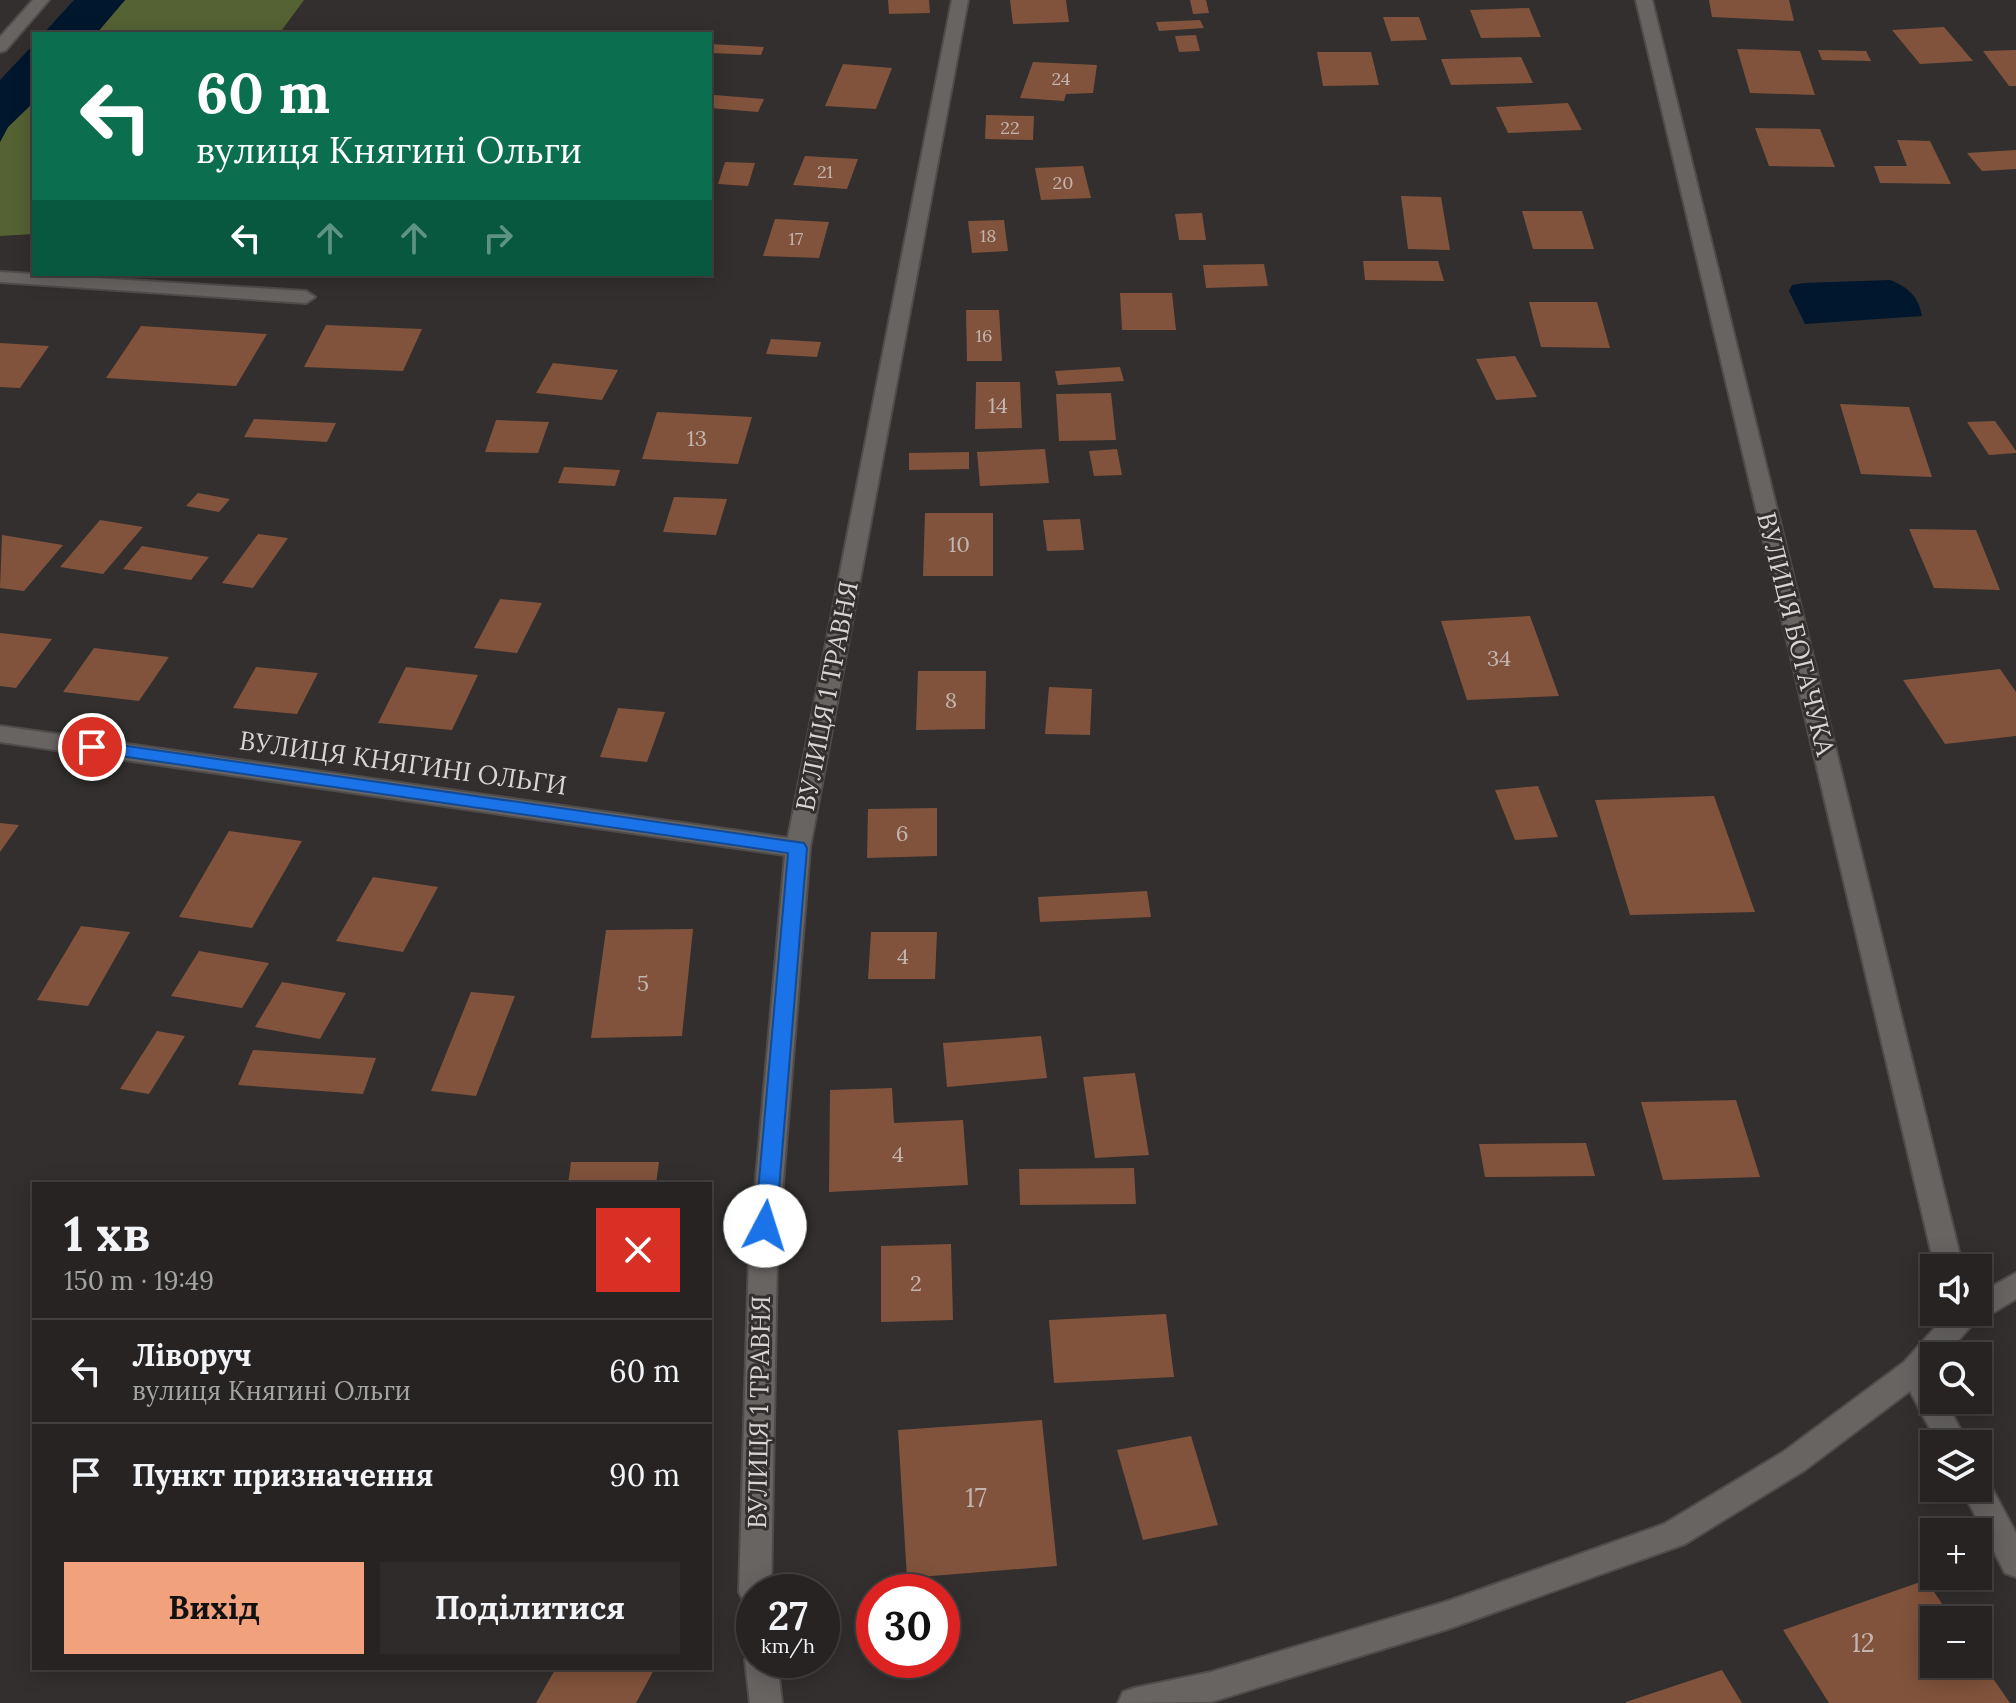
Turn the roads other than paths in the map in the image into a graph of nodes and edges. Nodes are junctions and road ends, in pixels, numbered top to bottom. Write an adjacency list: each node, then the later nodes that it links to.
1 (41, 0): 4 (street)
2 (960, 0): 8 (street, ВУЛИЦЯ 1 ТРАВНЯ)
3 (1644, 0): 9 (street, ВУЛИЦЯ БОГАЧУКА)
4 (0, 47)
5 (0, 277): 6 (street)
6 (306, 297)
7 (0, 734): 8 (street, ВУЛИЦЯ КНЯГИНІ ОЛЬГИ)
8 (798, 848): 17 (street, ВУЛИЦЯ 1 ТРАВНЯ)
9 (1946, 1254)
10 (2016, 1285): 11 (street)
11 (1992, 1298)
12 (1955, 1326): 13 (street)
13 (1914, 1371): 14 (street); 20 (street)
14 (1946, 1430)
15 (1983, 1502): 16 (street)
16 (2016, 1563)
17 (755, 1574)
18 (763, 1678): 19 (street)
19 (766, 1703)
20 (1134, 1703)

